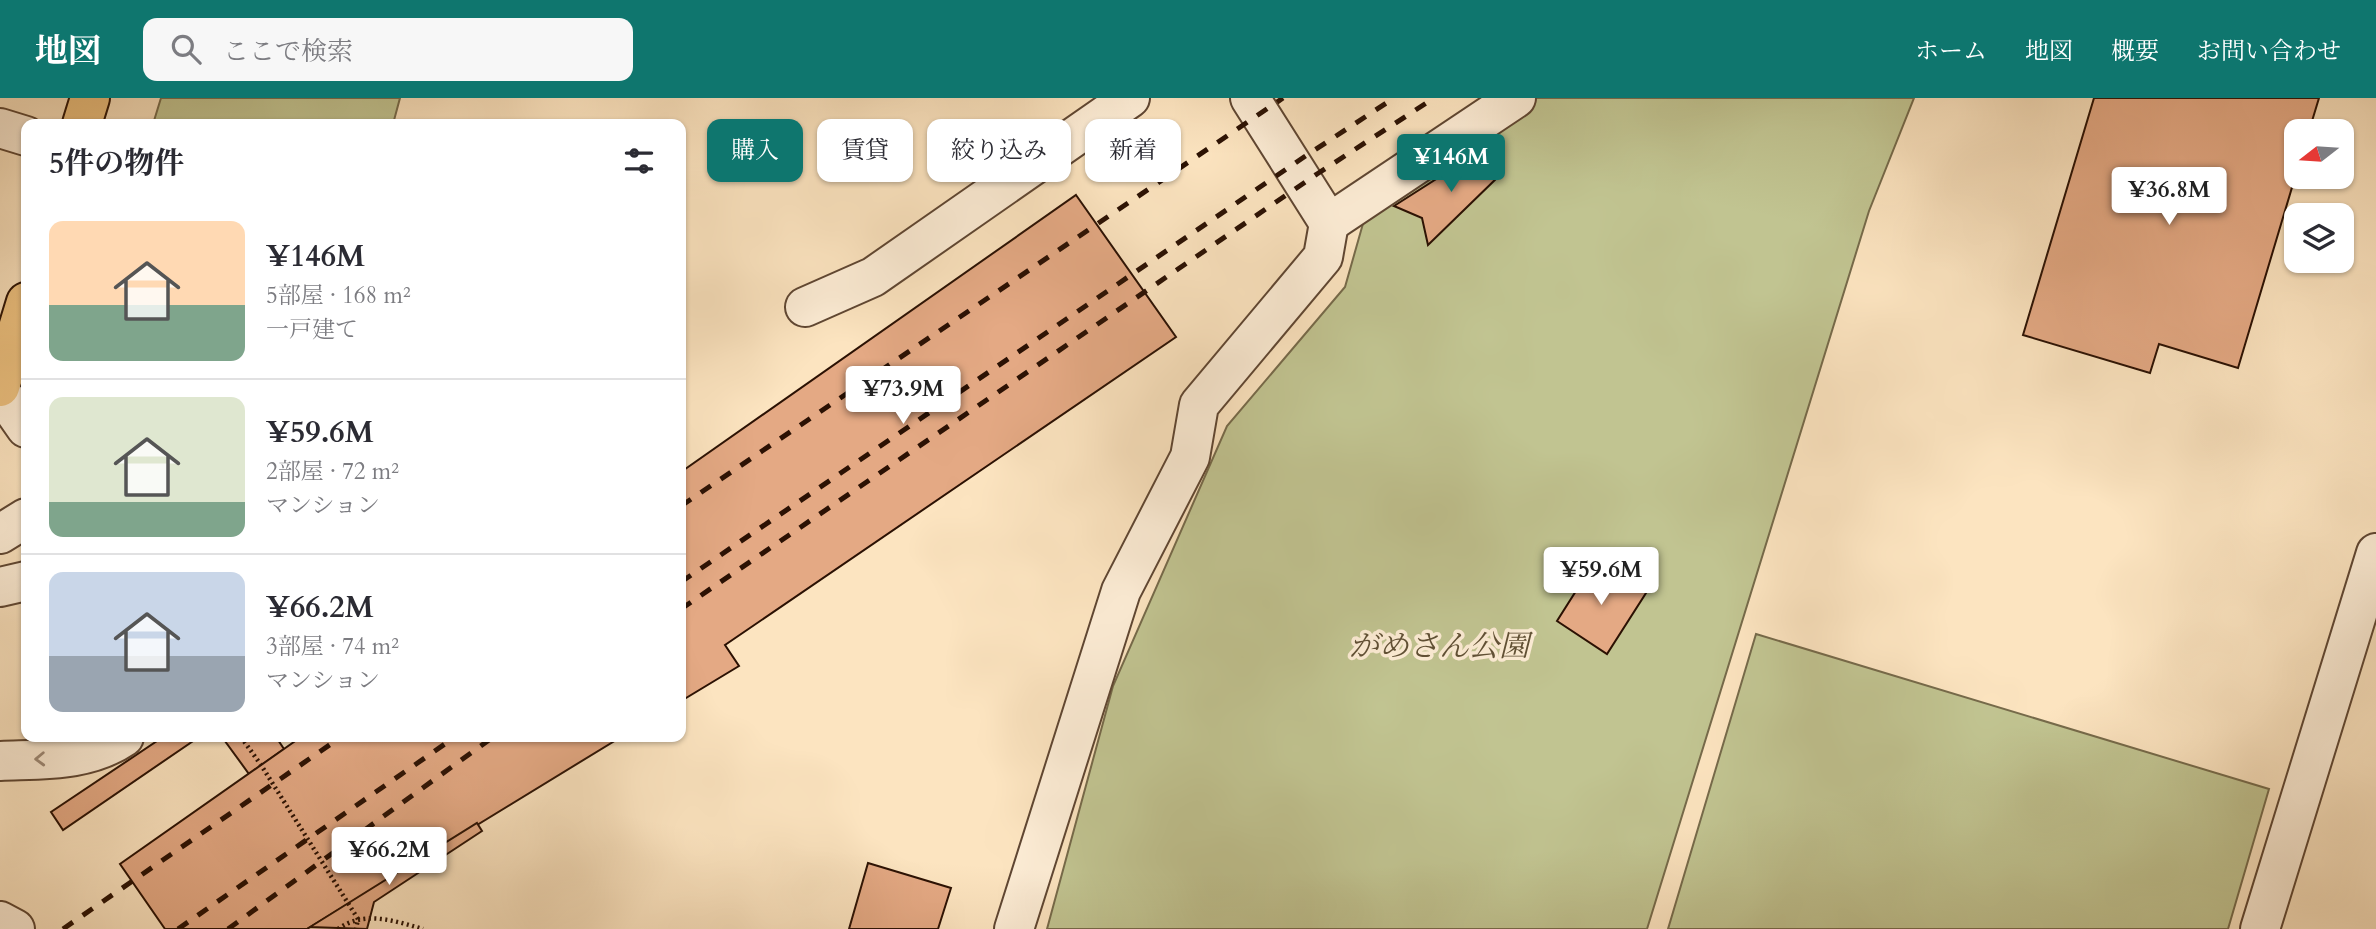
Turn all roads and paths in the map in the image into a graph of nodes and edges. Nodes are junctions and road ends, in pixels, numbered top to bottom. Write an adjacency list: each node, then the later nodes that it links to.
1 (90, 98): 5 (main road)
2 (1130, 98): 9 (street)
3 (1250, 98): 8 (street)
4 (1516, 98): 8 (street)
5 (84, 119)
6 (0, 128): 7 (street)
7 (21, 134)
8 (1329, 223): 27 (street)
9 (805, 307)
10 (21, 319): 11 (main road)
11 (0, 389): 12 (street)
12 (21, 420)
13 (21, 521): 14 (street)
14 (0, 534)
15 (2376, 553): 28 (street)
16 (21, 582): 17 (street)
17 (0, 587)
18 (114, 742): 20 (street, one-way to 20)
19 (244, 742): 21 (path)
20 (0, 761)
21 (358, 919): 24 (path); 25 (path); 26 (path)
22 (0, 921): 23 (street)
23 (15, 929)
24 (338, 929)
25 (356, 929)
26 (423, 929)
27 (1014, 929)
28 (2260, 929)

